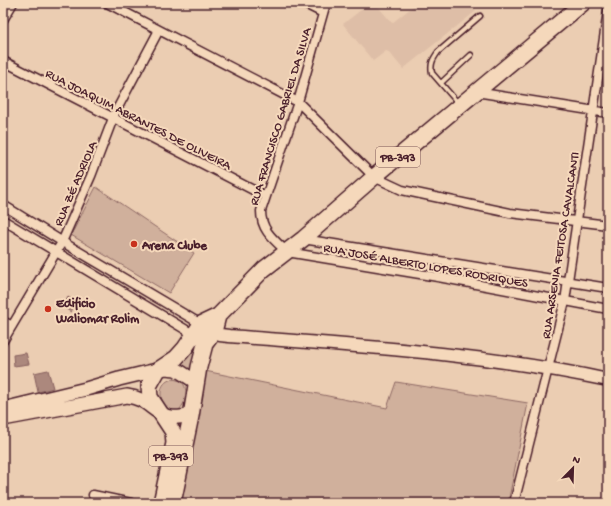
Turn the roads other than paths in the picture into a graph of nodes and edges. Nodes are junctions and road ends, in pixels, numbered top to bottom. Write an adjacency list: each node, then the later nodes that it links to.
1 (13, 3): 9 (street)
2 (107, 3): 10 (street)
3 (303, 3): 7 (street)
4 (326, 3): 7 (street, RUA FRANCISCO GABRIEL DA SILVA)
5 (583, 3): 14 (highway, PB-393)
6 (608, 11): 17 (street, RUA ARSENIA FEITOSA CAVALCANTI)
7 (323, 13): 15 (street, RUA FRANCISCO GABRIEL DA SILVA)
8 (480, 16): 13 (lane)
9 (3, 20)
10 (159, 30): 15 (street); 19 (street, RUA ZÉ ADRIOLA)
11 (471, 55): 13 (lane)
12 (3, 61): 19 (street, RUA JOAQUIM ABRANTES DE OLIVEIRA)
13 (441, 84): 16 (lane)
14 (476, 92): 16 (highway, PB-393); 17 (street)
15 (298, 102): 20 (street); 21 (street, RUA FRANCISCO GABRIEL DA SILVA)
16 (460, 105): 20 (highway, PB-393)
17 (593, 111): 18 (street); 24 (street, RUA ARSENIA FEITOSA CAVALCANTI)
18 (608, 113)
19 (113, 118): 21 (street, RUA JOAQUIM ABRANTES DE OLIVEIRA); 27 (street, RUA ZÉ ADRIOLA)
20 (374, 177): 24 (street); 26 (highway, PB-393)
21 (264, 196): 28 (street, RUA FRANCISCO GABRIEL DA SILVA)
22 (3, 205): 27 (street)
23 (3, 220): 29 (street)
24 (576, 220): 25 (street); 30 (street, RUA ARSENIA FEITOSA CAVALCANTI)
25 (608, 225)
26 (303, 239): 28 (highway, PB-393); 30 (street, RUA JOSÉ ALBERTO LOPES RODRIQUES)
27 (62, 242): 29 (street, RUA ZÉ ADRIOLA); 36 (street)
28 (286, 252): 32 (street, RUA JOSÉ ALBERTO LOPES RODRIQUES); 36 (highway, PB-393)
29 (56, 253): 35 (street, RUA ZÉ ADRIOLA); 36 (street)
30 (568, 281): 31 (street, RUA JOSÉ ALBERTO LOPES RODRIQUES); 32 (street, RUA ARSENIA FEITOSA CAVALCANTI)
31 (608, 288)
32 (565, 301): 33 (street, RUA JOSÉ ALBERTO LOPES RODRIQUES); 38 (street, RUA ARSENIA FEITOSA CAVALCANTI)
33 (608, 309)
34 (3, 321): 35 (street)
35 (12, 326): 37 (street, RUA ZÉ ADRIOLA)
36 (203, 330): 38 (street); 39 (highway, PB-393); 41 (highway, PB-393)
37 (3, 341)
38 (550, 367): 40 (street); 50 (street, RUA ARSENIA FEITOSA CAVALCANTI)
39 (158, 370): 41 (main road); 42 (main road); 43 (highway)
40 (608, 380)
41 (196, 382): 44 (highway)
42 (3, 409)
43 (160, 413): 44 (main road); 45 (main road); 48 (highway, PB-393)
44 (191, 416): 49 (highway, PB-393)
45 (3, 419)
46 (93, 495): 47 (street)
47 (131, 503)
48 (161, 503)
49 (173, 503)
50 (514, 503)

